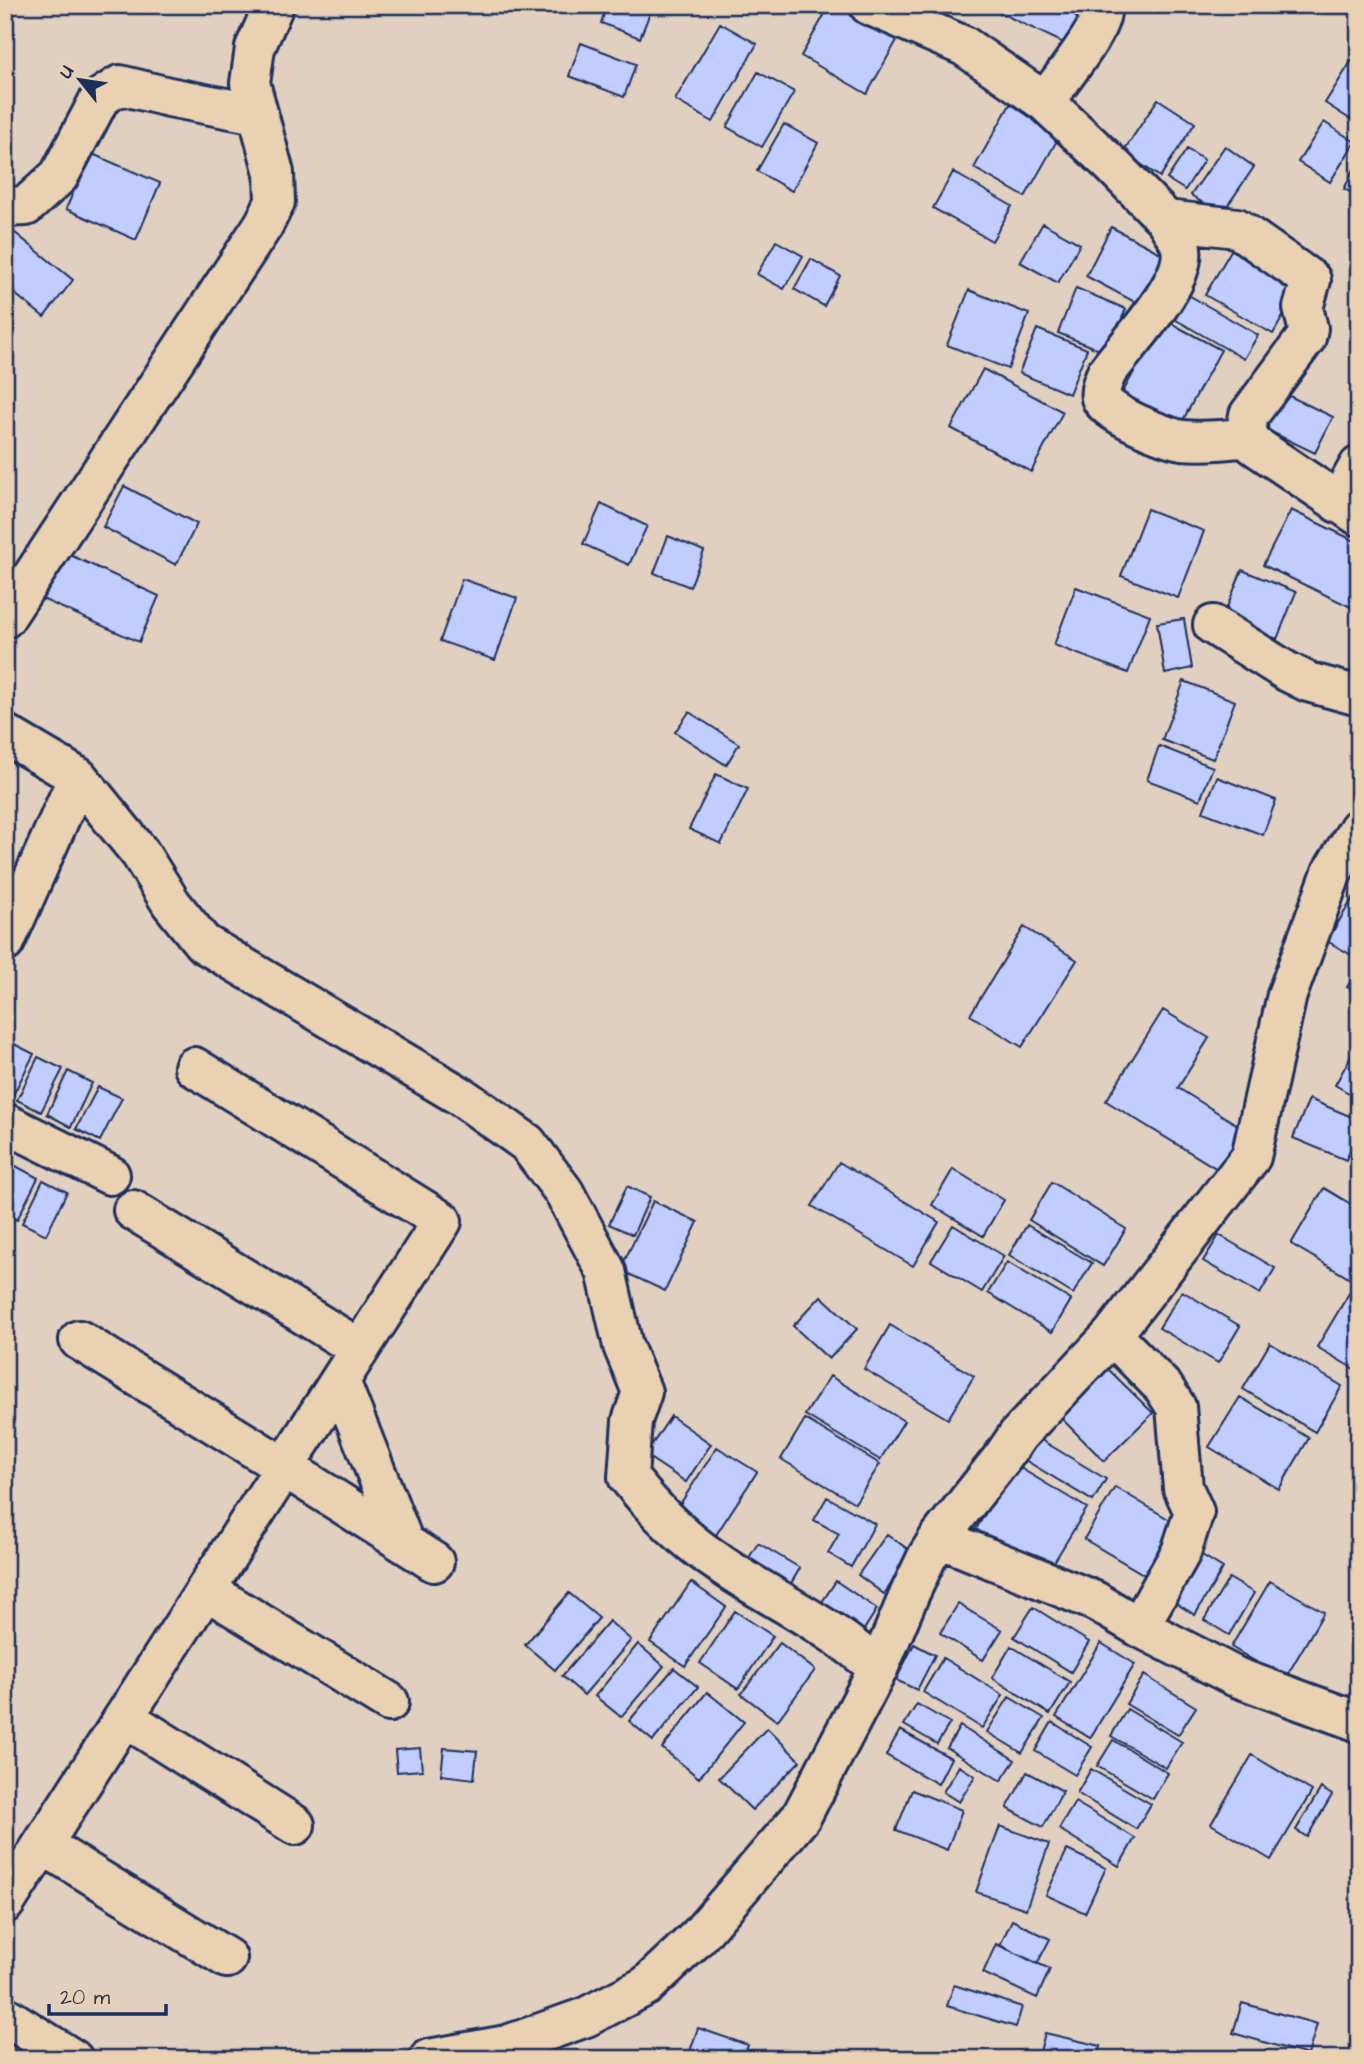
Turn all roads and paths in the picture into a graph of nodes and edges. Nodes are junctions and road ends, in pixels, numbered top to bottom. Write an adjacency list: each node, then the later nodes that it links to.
1 (274, 5): 5 (street)
2 (869, 5): 4 (street)
3 (1093, 5): 4 (street)
4 (1045, 102): 7 (street)
5 (257, 114): 6 (street); 11 (street)
6 (5, 206)
7 (1166, 220): 8 (street); 8 (street)
8 (1247, 437): 10 (street)
9 (1359, 466): 10 (street)
10 (1348, 509)
11 (5, 618)
12 (1213, 625): 13 (street)
13 (1359, 696)
14 (5, 734): 15 (street)
15 (78, 777): 17 (street); 29 (street)
16 (1359, 828): 22 (street)
17 (5, 942)
18 (194, 1068): 24 (street)
19 (5, 1123): 20 (street)
20 (110, 1175)
21 (133, 1210): 24 (street)
22 (1112, 1335): 26 (street); 28 (street)
23 (79, 1340): 25 (street)
24 (350, 1365): 25 (street); 25 (street)
25 (284, 1466): 27 (street)
26 (939, 1538): 28 (street); 29 (street)
27 (206, 1590): 30 (street); 31 (street)
28 (1139, 1627): 32 (street)
29 (878, 1670): 39 (street)
30 (389, 1702)
31 (124, 1717): 33 (street); 34 (street)
32 (1359, 1722)
33 (295, 1825)
34 (43, 1844): 35 (street); 36 (street)
35 (5, 1903)
36 (227, 1958)
37 (5, 2016): 38 (street)
38 (73, 2059)
39 (429, 2059)

